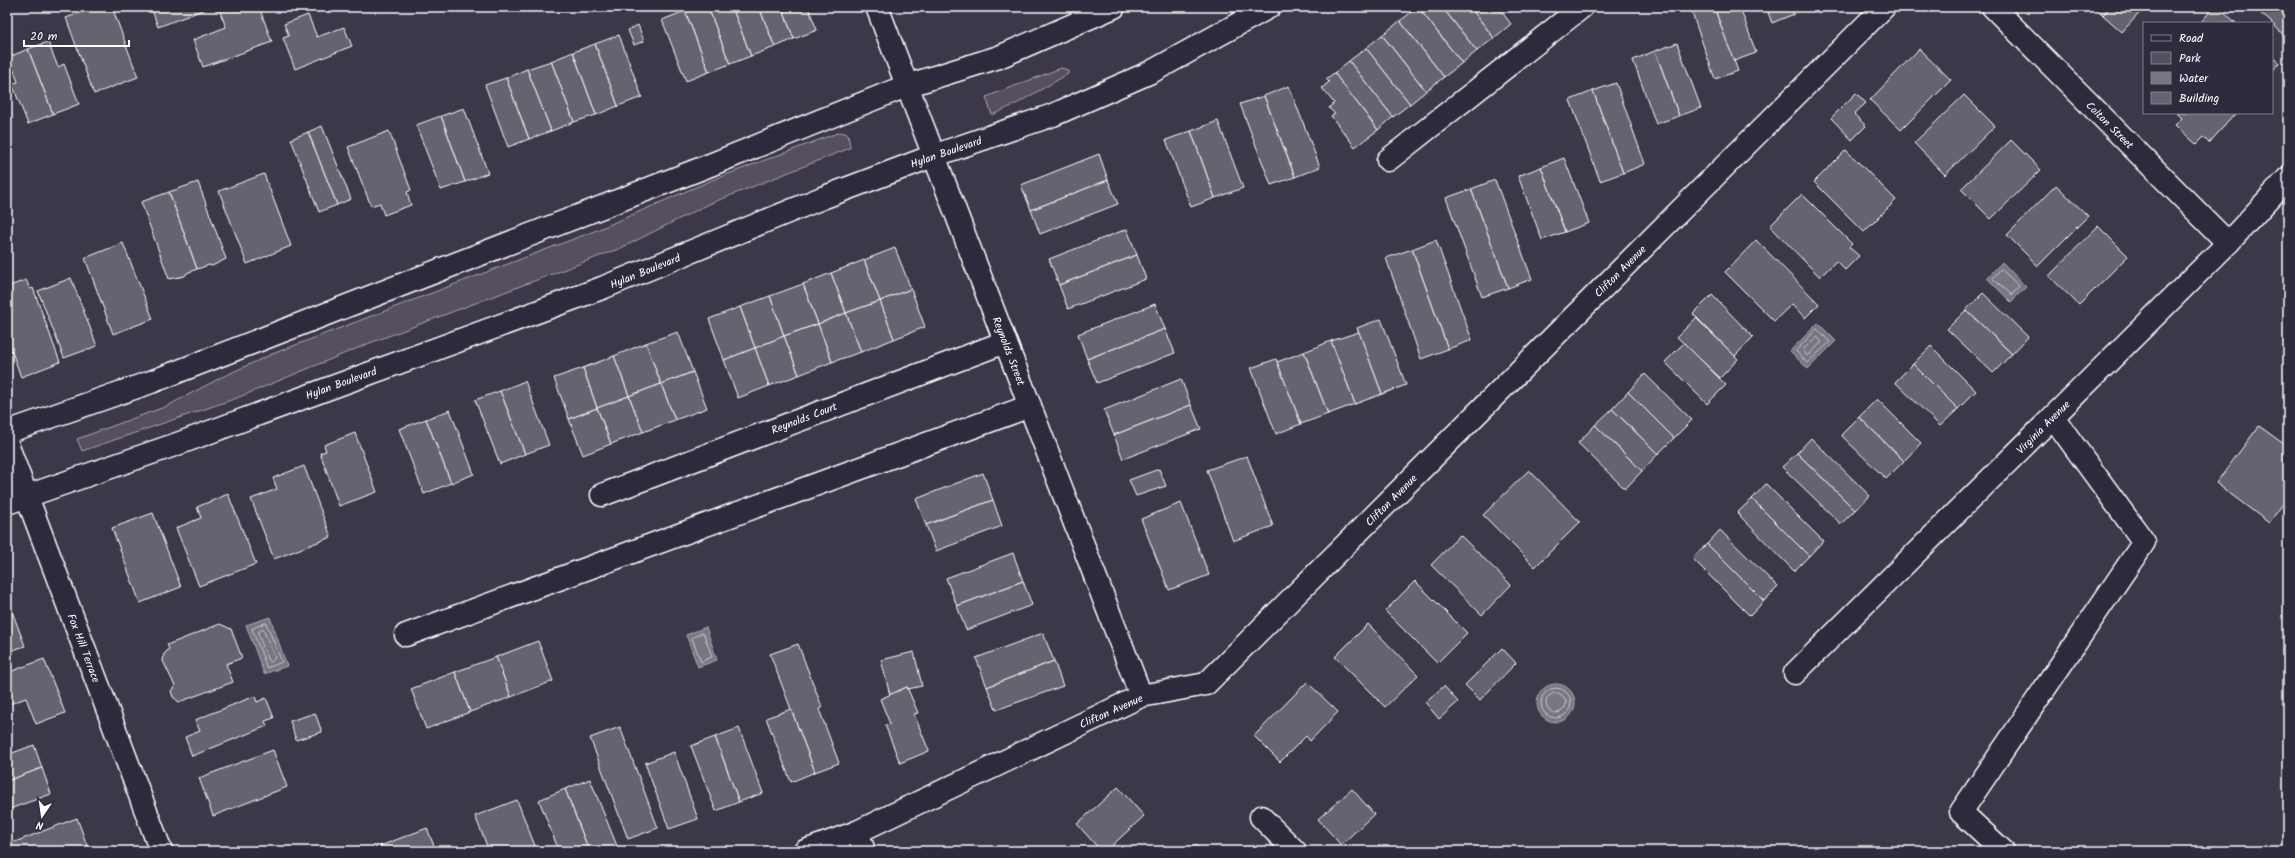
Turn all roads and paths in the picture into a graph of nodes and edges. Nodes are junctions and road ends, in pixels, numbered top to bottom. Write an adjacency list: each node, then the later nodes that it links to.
1 (877, 7): 7 (street, Reynolds Street)
2 (1114, 7): 7 (street)
3 (1269, 7): 8 (street, Hylan Boulevard)
4 (1582, 7): 9 (street)
5 (1993, 7): 11 (street, Colton Street)
6 (1881, 8): 21 (street, Clifton Avenue)
7 (906, 86): 8 (street, Reynolds Street); 15 (street)
8 (933, 156): 12 (street, Reynolds Street); 18 (street, Hylan Boulevard)
9 (1388, 160)
10 (2288, 178): 11 (street, Virginia Avenue)
11 (2228, 243): 14 (street, Virginia Avenue)
12 (1005, 342): 13 (street, Reynolds Street); 17 (street, Reynolds Court)
13 (1030, 406): 19 (street); 21 (street, Reynolds Street)
14 (2053, 417): 20 (street, Virginia Avenue); 27 (street)
15 (7, 432)
16 (7, 444): 18 (street, Fox Hill Terrace)
17 (602, 495)
18 (17, 499): 24 (street, Fox Hill Terrace)
19 (406, 635)
20 (1795, 674)
21 (1141, 696): 23 (street, Clifton Avenue)
22 (1261, 816): 26 (street)
23 (860, 841): 25 (street, Clifton Avenue)
24 (161, 851)
25 (805, 851)
26 (1295, 851)
27 (2003, 851)

